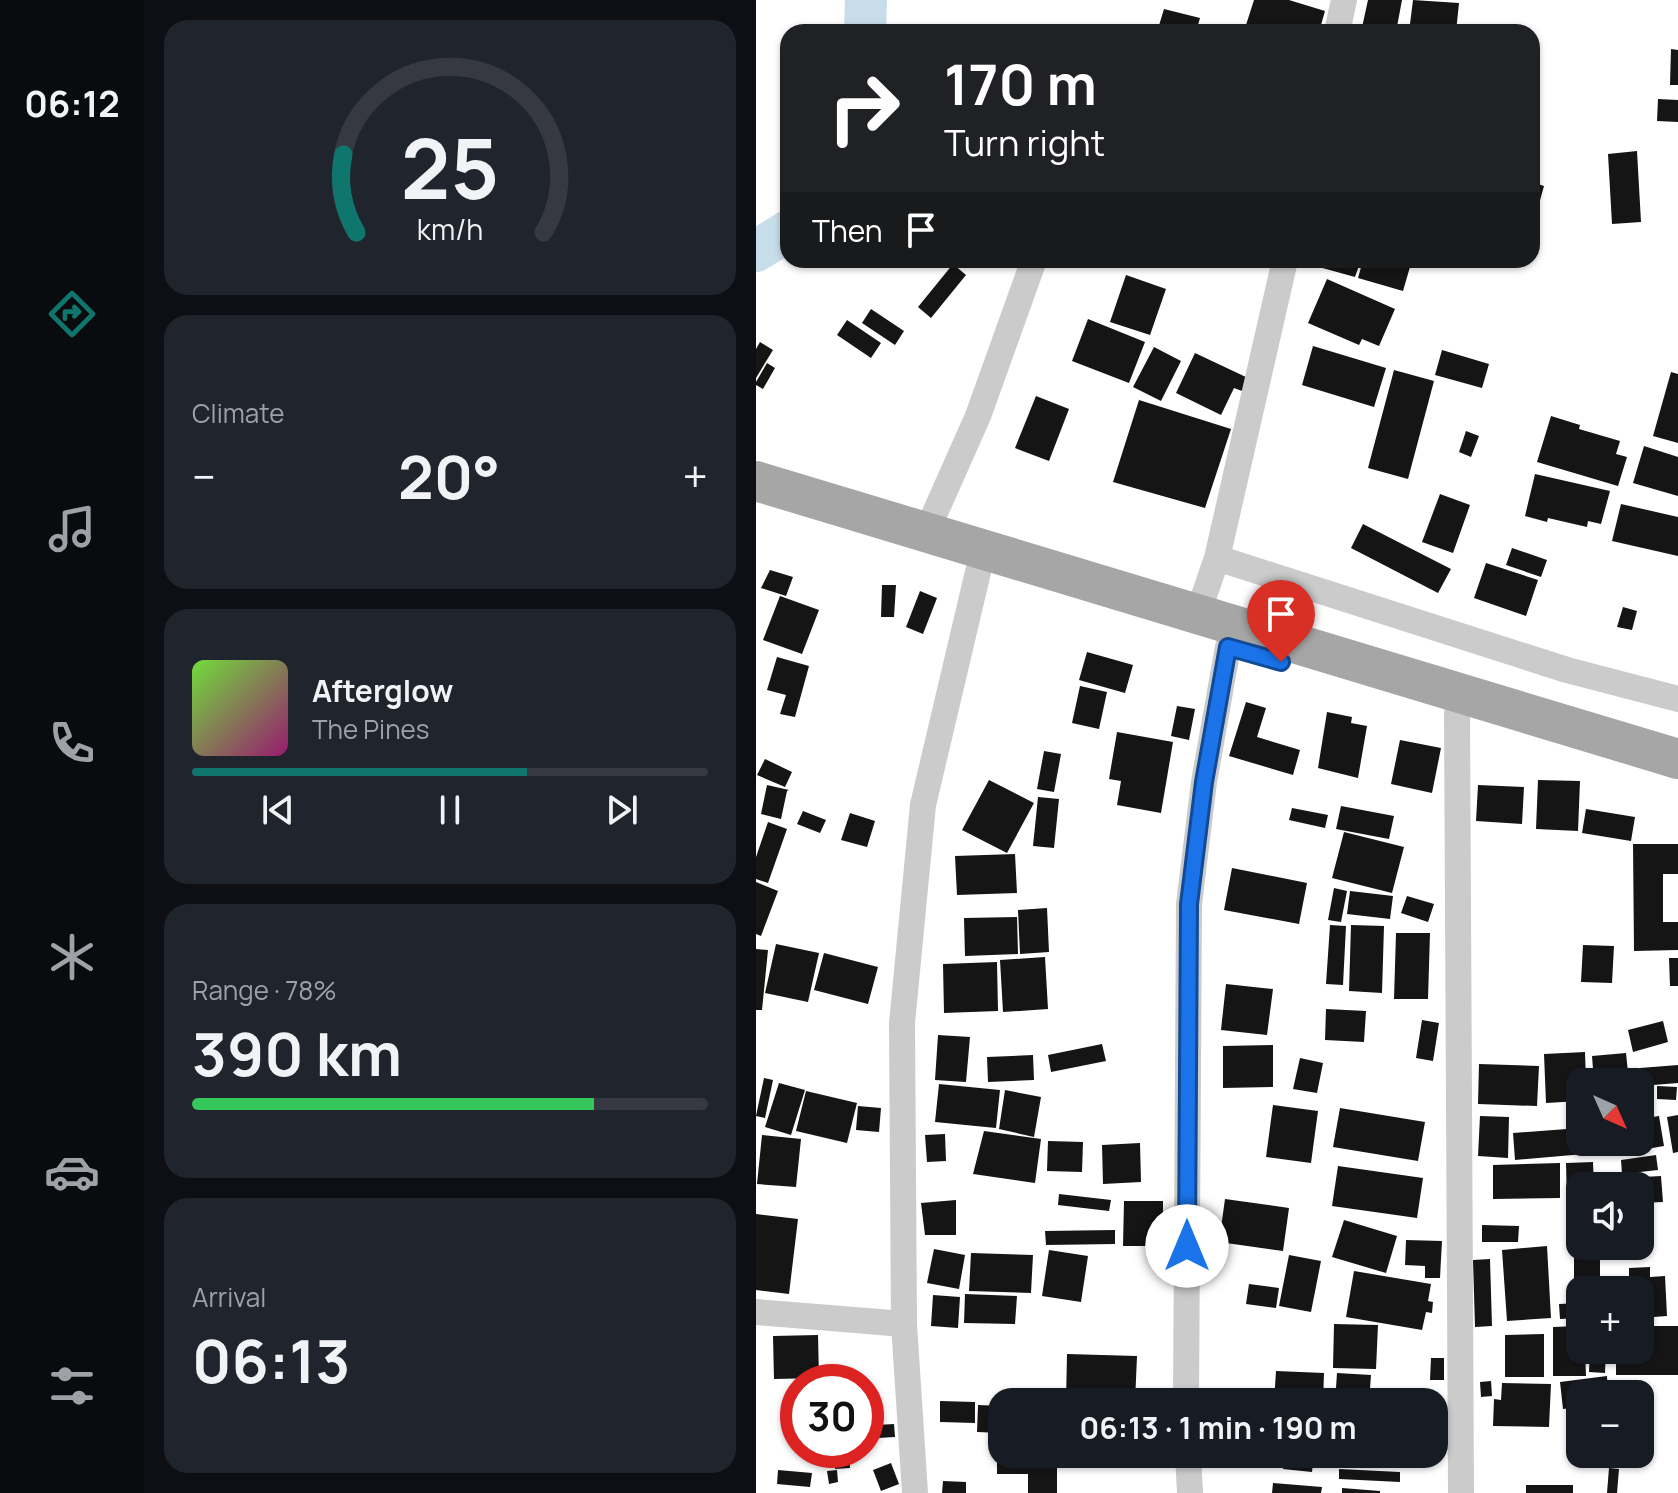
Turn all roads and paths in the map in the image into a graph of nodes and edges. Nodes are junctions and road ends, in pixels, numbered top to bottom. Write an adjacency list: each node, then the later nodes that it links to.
1 (1344, 0): 2 (street)
2 (1339, 24)
3 (1031, 268): 7 (street)
4 (1283, 268): 8 (street)
5 (756, 481): 7 (main road)
6 (756, 504): 9 (main road)
7 (926, 533): 10 (main road)
8 (1217, 558): 10 (street); 12 (street)
9 (978, 572): 11 (main road); 17 (street)
10 (1197, 616): 14 (main road)
11 (1228, 647): 13 (main road); 18 (street)
12 (1678, 699)
13 (1457, 714): 15 (main road); 22 (street)
14 (1678, 759)
15 (1678, 778)
16 (756, 1312): 17 (street)
17 (904, 1324): 20 (street)
18 (1186, 1388)
19 (1189, 1468): 21 (street)
20 (915, 1493)
21 (1190, 1493)
22 (1461, 1493)

